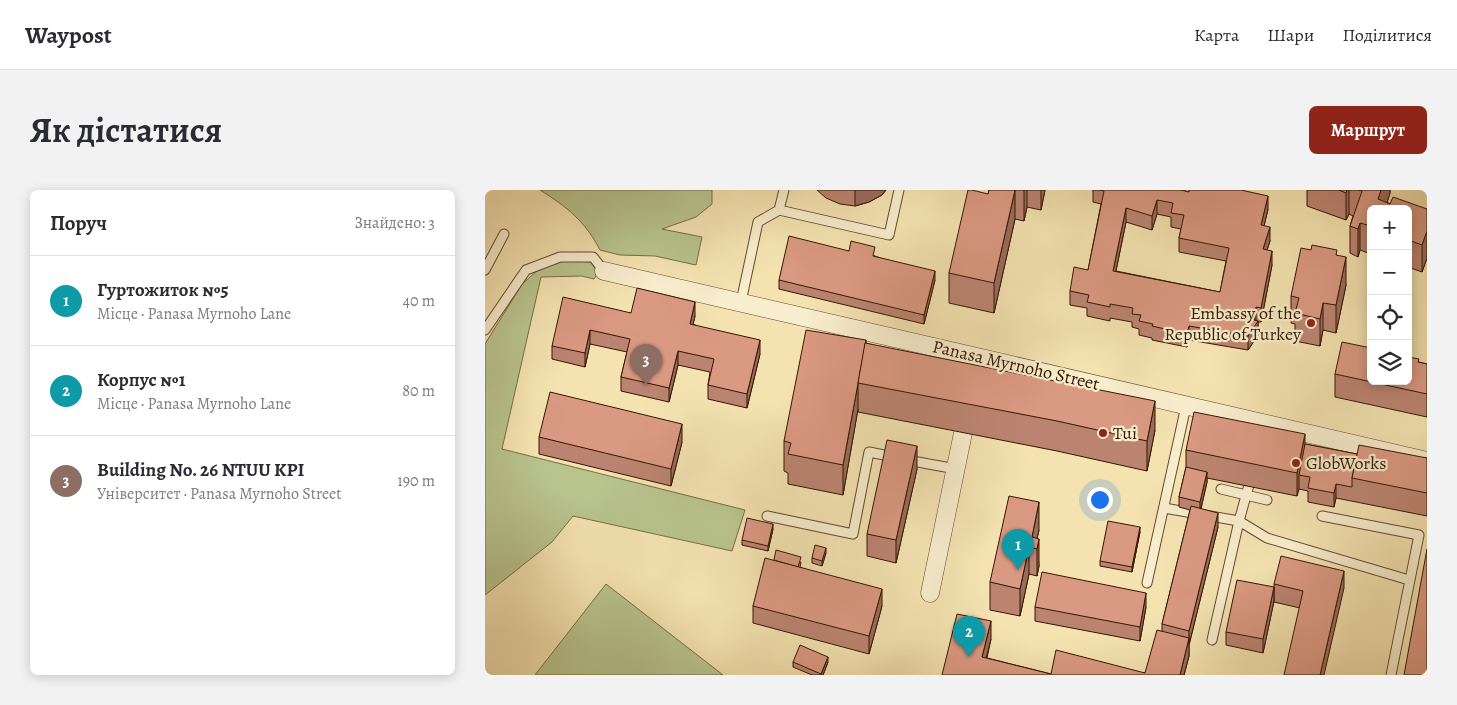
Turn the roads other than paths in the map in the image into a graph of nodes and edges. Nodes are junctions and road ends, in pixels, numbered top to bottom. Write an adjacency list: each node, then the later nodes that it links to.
1 (784, 190): 3 (lane)
2 (899, 190): 3 (lane)
3 (779, 210): 7 (lane)
4 (504, 234): 5 (lane)
5 (485, 270)
6 (604, 271): 7 (street, Panasa Myrnoho Street); 8 (lane)
7 (741, 302): 9 (street, Panasa Myrnoho Street)
8 (485, 330)
9 (979, 356): 10 (street); 11 (street, Panasa Myrnoho Street)
10 (974, 378)
11 (1186, 406): 13 (street, Panasa Myrnoho Street); 18 (lane)
12 (963, 433): 14 (street)
13 (1427, 461)
14 (955, 469): 19 (lane); 24 (street)
15 (1221, 489): 16 (lane)
16 (1248, 490): 17 (lane); 21 (lane)
17 (1267, 500)
18 (1164, 508): 21 (lane); 23 (lane)
19 (767, 516)
20 (1322, 516): 22 (lane)
21 (1239, 521): 22 (lane); 25 (lane)
22 (1409, 580): 26 (lane)
23 (1147, 583)
24 (930, 593)
25 (1212, 640)
26 (1391, 675)

